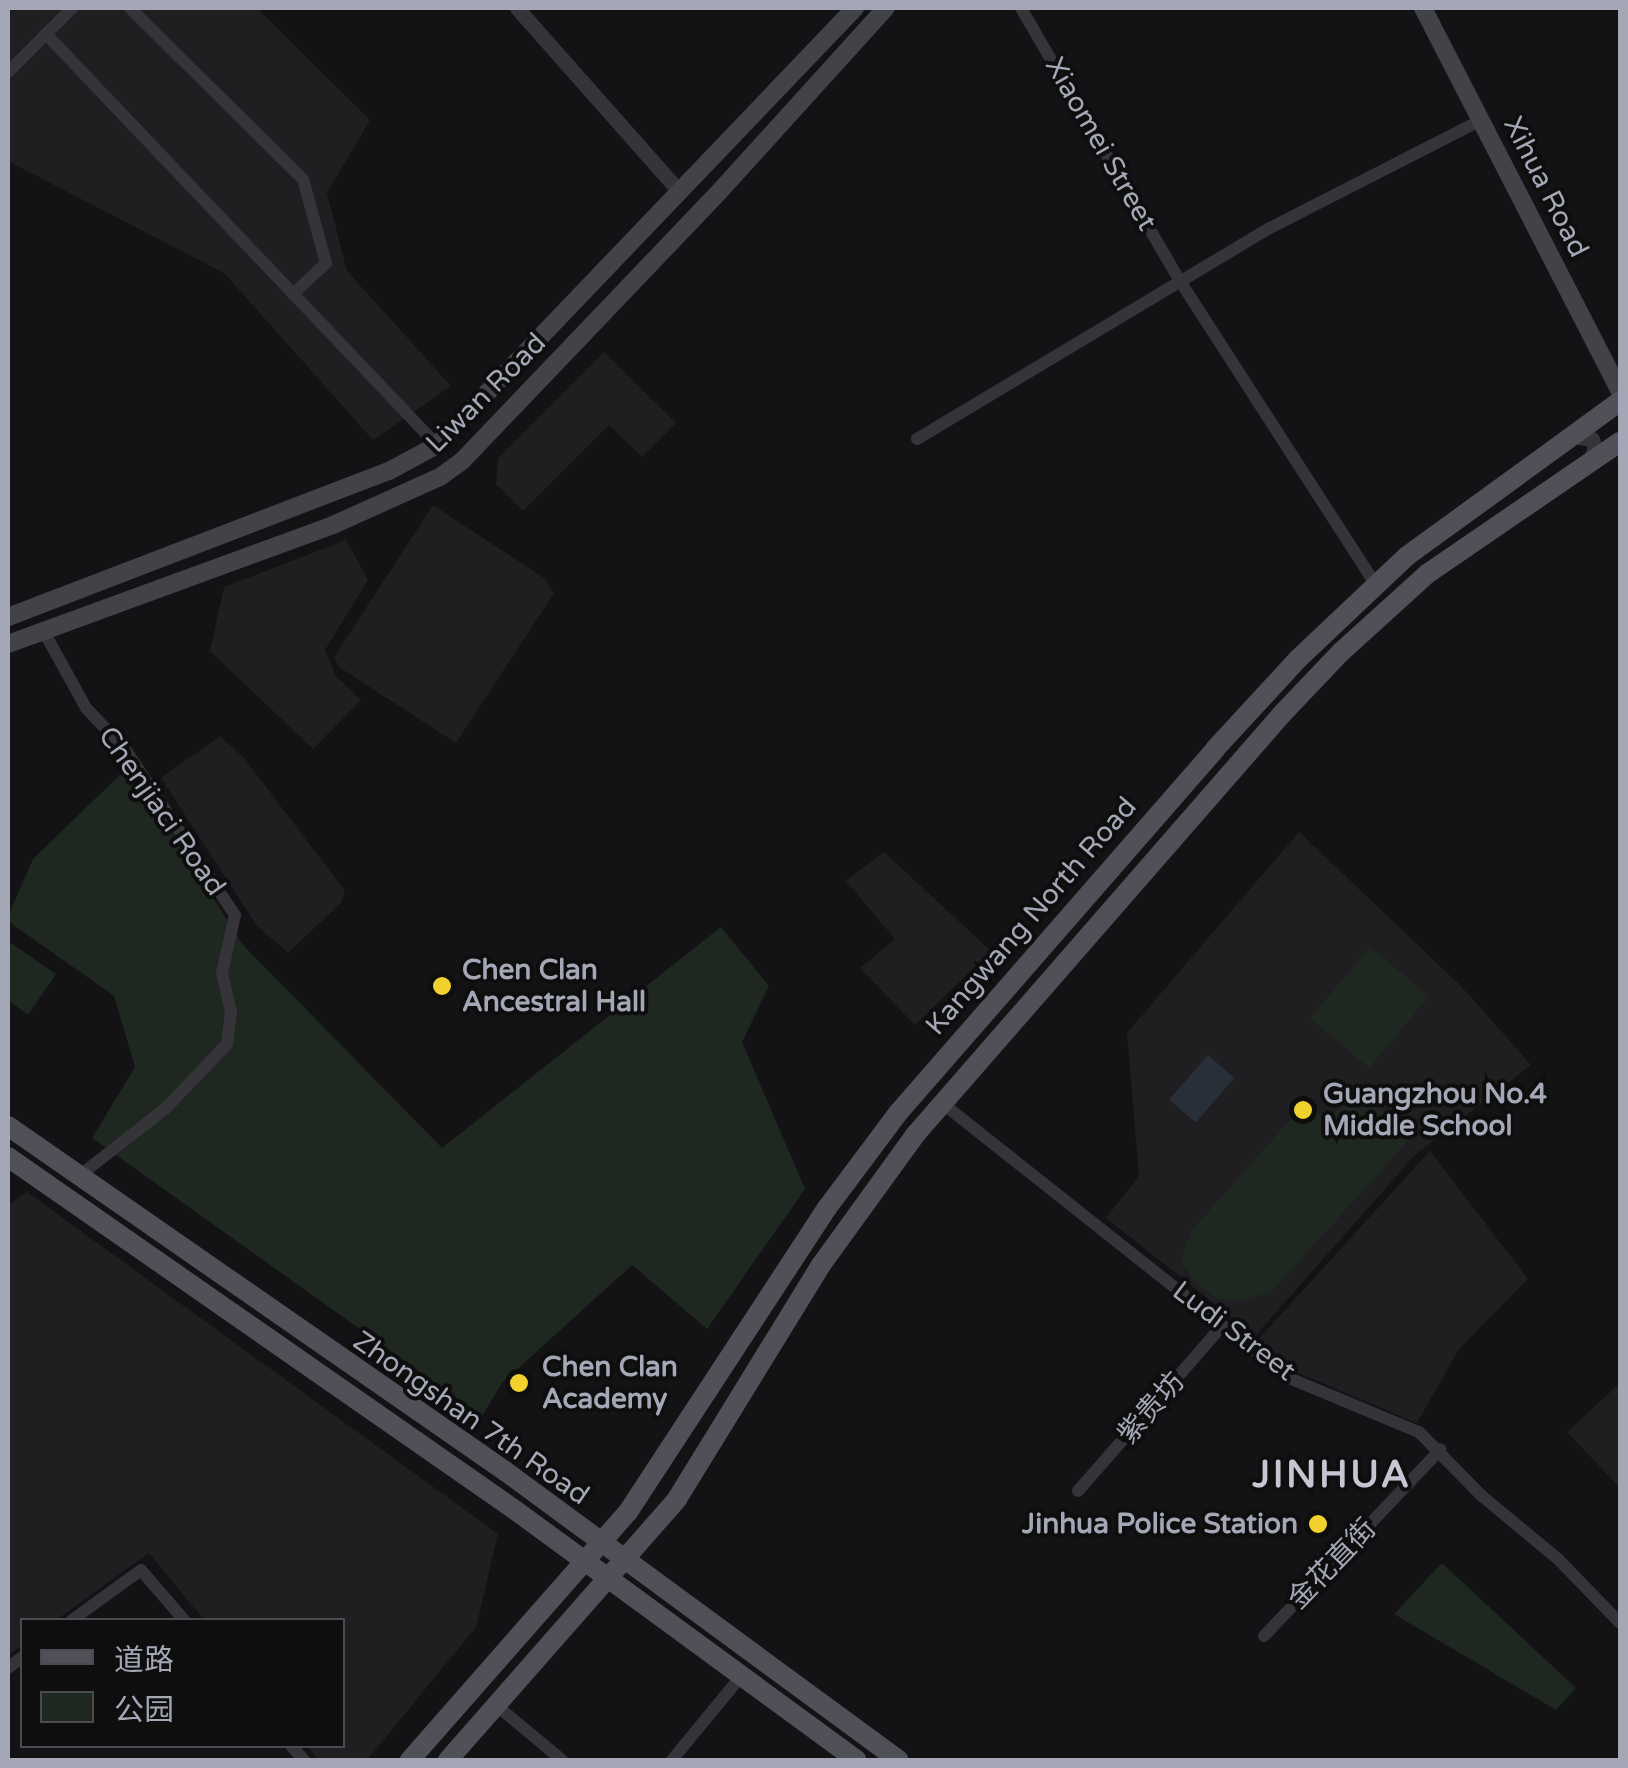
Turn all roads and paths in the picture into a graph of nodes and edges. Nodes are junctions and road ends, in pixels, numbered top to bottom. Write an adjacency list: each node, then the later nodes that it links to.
1 (72, 8): 8 (street)
2 (130, 8): 14 (street)
3 (517, 8): 11 (street)
4 (856, 8): 11 (main road, Liwan Road)
5 (886, 8): 12 (main road, Liwan Road)
6 (1021, 8): 13 (street, Xiaomei Street)
7 (1424, 8): 10 (main road, Xihua Road)
8 (46, 34): 9 (street); 14 (street)
9 (8, 72)
10 (1482, 120): 13 (street); 15 (main road, Xihua Road)
11 (680, 192): 12 (street); 20 (main road, Liwan Road)
12 (698, 213): 24 (main road, Liwan Road)
13 (1180, 280): 18 (street); 22 (street, Xiaomei Street)
14 (294, 294): 20 (street)
15 (1620, 391)
16 (1620, 401): 17 (main road, Kangwang North Road)
17 (1571, 436): 21 (street); 22 (main road, Kangwang North Road)
18 (917, 439)
19 (1620, 442): 21 (main road, Kangwang North Road)
20 (436, 445): 23 (main road, Liwan Road)
21 (1589, 463): 26 (main road, Kangwang North Road)
22 (1376, 585): 35 (main road, Kangwang North Road)
23 (8, 617)
24 (43, 630): 25 (main road, Liwan Road); 29 (street, Chenjiaci Road)
25 (8, 644)
26 (942, 1103): 30 (street, Ludi Street); 36 (main road, Kangwang North Road)
27 (8, 1126): 29 (main road, Zhongshan 7th Road)
28 (12, 1166): 33 (main road, Zhongshan 7th Road)
29 (79, 1176): 32 (main road, Zhongshan 7th Road)
30 (1223, 1325): 31 (street, Ludi Street); 34 (street, 紫贵坊)
31 (1440, 1449): 41 (street, Ludi Street); 42 (street, 金花直街)
32 (505, 1471): 33 (main road); 35 (main road, Zhongshan 7th Road)
33 (490, 1492): 37 (main road, Zhongshan 7th Road)
34 (1078, 1492)
35 (602, 1545): 36 (main road, Zhongshan 7th Road); 37 (main road, Kangwang North Road)
36 (625, 1562): 38 (main road, Kangwang North Road); 50 (main road, Zhongshan 7th Road)
37 (586, 1563): 38 (main road, Zhongshan 7th Road); 45 (main road, Kangwang North Road)
38 (608, 1579): 43 (main road, Zhongshan 7th Road); 44 (main road, Kangwang North Road)
39 (75, 1618): 40 (street)
40 (182, 1618)
41 (1620, 1623)
42 (1264, 1636)
43 (742, 1675): 48 (street); 49 (main road, Zhongshan 7th Road)
44 (496, 1705): 46 (main road, Kangwang North Road); 47 (street)
45 (410, 1760)
46 (448, 1760)
47 (562, 1760)
48 (672, 1760)
49 (856, 1760)
50 (898, 1760)

